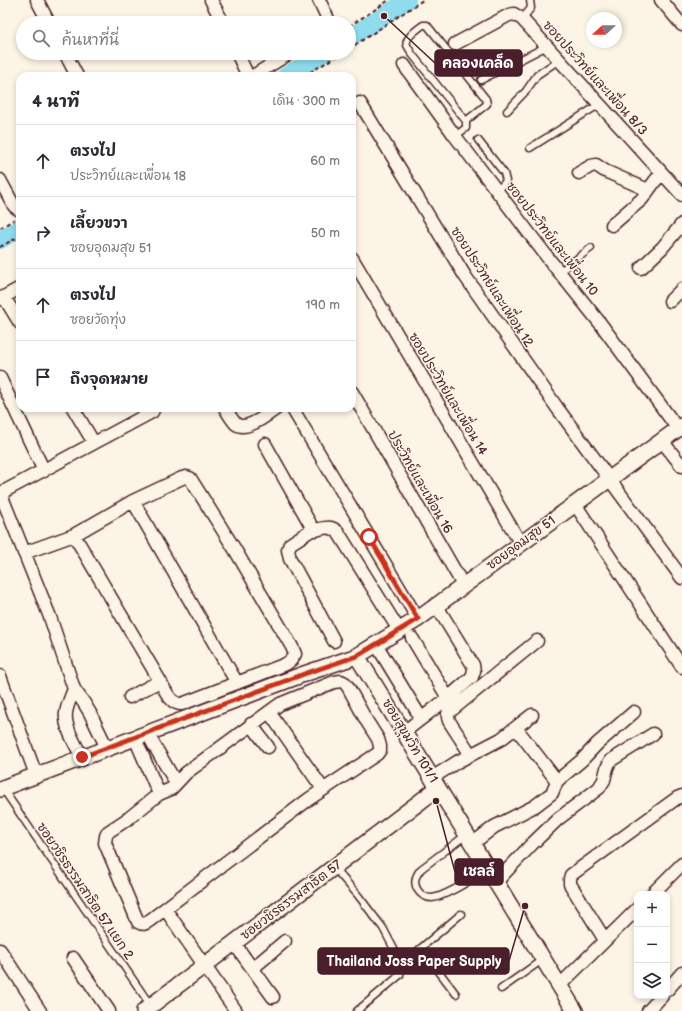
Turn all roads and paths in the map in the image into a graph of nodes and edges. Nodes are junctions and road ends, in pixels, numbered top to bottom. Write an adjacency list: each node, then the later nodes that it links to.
1 (37, 0): 8 (street)
2 (211, 0): 9 (street)
3 (319, 0): 10 (street)
4 (389, 0): 12 (path)
5 (423, 0): 14 (path)
6 (530, 0): 11 (lane)
7 (661, 0): 13 (street)
8 (45, 16)
9 (219, 16)
10 (327, 16)
11 (522, 18): 15 (street); 16 (street, ซอยประวิทย์และเพื่อน 8/3)
12 (356, 22)
13 (682, 25)
14 (356, 44)
15 (455, 44)
16 (547, 46): 21 (street, ซอยประวิทย์และเพื่อน 8/3); 27 (lane)
17 (69, 60): 23 (street)
18 (240, 60): 24 (street)
19 (278, 60): 25 (street)
20 (330, 60): 26 (path)
21 (559, 60): 29 (street, ซอยประวิทย์และเพื่อน 8/3); 30 (lane)
22 (404, 65): 32 (street, ซอยประวิทย์และเพื่อน 10)
23 (75, 72)
24 (246, 72)
25 (259, 72)
26 (311, 72)
27 (480, 80)
28 (360, 103): 72 (street, ซอยประวิทย์และเพื่อน 12)
29 (600, 104): 34 (lane); 36 (street, ซอยประวิทย์และเพื่อน 8/3)
30 (507, 111)
31 (466, 121): 31 (lane); 32 (lane)
32 (455, 136): 38 (street, ซอยประวิทย์และเพื่อน 10)
33 (478, 140): 38 (lane)
34 (530, 148)
35 (580, 173): 39 (street)
36 (662, 173): 39 (street); 40 (street, ซอยประวิทย์และเพื่อน 8/3)
37 (0, 180): 41 (street)
38 (497, 190): 51 (street, ซอยประวิทย์และเพื่อน 10)
39 (648, 190): 44 (street)
40 (682, 195)
41 (16, 208)
42 (16, 219): 45 (path)
43 (682, 224): 50 (street)
44 (612, 225)
45 (0, 228)
46 (16, 238): 47 (path)
47 (0, 247)
48 (591, 248): 51 (lane)
49 (356, 265): 78 (street, ซอยประวิทย์และเพื่อน 14)
50 (641, 268)
51 (559, 272): 66 (street, ซอยประวิทย์และเพื่อน 10)
52 (682, 289): 55 (street)
53 (16, 290): 54 (street)
54 (2, 298): 56 (street)
55 (670, 301)
56 (16, 317)
57 (0, 378): 59 (street)
58 (356, 399): 81 (street, ประวิทย์และเพื่อน 16)
59 (16, 412)
60 (16, 412): 71 (street)
61 (75, 412): 68 (street)
62 (152, 412): 68 (street)
63 (228, 412): 64 (street)
64 (271, 412)
65 (294, 412): 83 (street)
66 (680, 428): 67 (street, ซอยอุดมสุข 51)
67 (662, 441): 70 (street); 72 (street, ซอยอุดมสุข 51)
68 (94, 443): 71 (street)
69 (265, 444): 76 (street)
70 (682, 466)
71 (44, 471): 73 (street)
72 (610, 479): 75 (street, ซอยอุดมสุข 51); 80 (street, ซอยประวิทย์และเพื่อน 12)
73 (0, 493): 79 (street)
74 (133, 501): 77 (street); 93 (street); 93 (street)
75 (575, 504): 78 (street, ซอยอุดมสุข 51); 90 (street)
76 (313, 529): 84 (street); 86 (street)
77 (74, 535): 79 (street); 92 (street)
78 (521, 544): 81 (street, ซอยอุดมสุข 51)
79 (24, 553): 94 (street)
80 (682, 578)
81 (463, 585): 82 (street, ซอยอุดมสุข 51)
82 (436, 606): 83 (street, ซอยอุดมสุข 51); 96 (street)
83 (418, 619): 84 (street, ซอยอุดมสุข 51)
84 (399, 630): 88 (street, ซอยอุดมสุข 51)
85 (412, 638): 96 (street)
86 (334, 641)
87 (537, 641): 108 (street)
88 (376, 644): 89 (street, ซอยอุดมสุข 51); 100 (street)
89 (357, 656): 103 (street, ซอยสุขุมวิท 101/1); 105 (street, ซอยอุดมสุข 51)
90 (682, 667)
91 (0, 676): 110 (street)
92 (160, 681): 93 (street); 95 (street)
93 (237, 683)
94 (74, 689): 107 (street); 109 (street)
95 (130, 697)
96 (448, 698): 100 (street)
97 (269, 712): 101 (street); 115 (street); 115 (street)
98 (634, 712): 111 (street)
99 (532, 715): 102 (street)
100 (422, 718): 103 (street)
101 (251, 724): 106 (street); 113 (street)
102 (516, 728): 108 (street); 111 (street)
103 (404, 732): 112 (street, ซอยสุขุมวิท 101/1)
104 (653, 734): 121 (street)
105 (141, 735): 107 (street, ซอยอุดมสุข 51); 113 (street); 116 (street)
106 (268, 747)
107 (107, 748): 109 (street, ซอยอุดมสุข 51)
108 (471, 755): 112 (street)
109 (82, 757): 110 (street, ซอยอุดมสุข 51)
110 (36, 775): 114 (street, ซอยอุดมสุข 51)
111 (557, 781): 118 (street)
112 (435, 783): 118 (street, ซอยสุขุมวิท 101/1); 120 (street, ซอยวชิรธรรมสาธิต 57)
113 (176, 784): 116 (street)
114 (1, 788): 143 (lane, ซอยวชิรธรรมสาธิต 57 แยก 2)
115 (323, 789): 116 (street)
116 (159, 794)
117 (682, 796): 126 (street)
118 (470, 840): 121 (street, ซอยสุขุมวิท 101/1); 121 (lane)
119 (682, 864): 122 (street)
120 (334, 867): 128 (street, ซอยวชิรธรรมสาธิต 57); 134 (lane)
121 (492, 876): 132 (street, ซอยสุขุมวิท 101/1)
122 (655, 891)
123 (634, 912): 126 (street)
124 (462, 914): 129 (lane)
125 (170, 916): 133 (street)
126 (606, 940): 137 (street)
127 (285, 941): 135 (street)
128 (234, 943): 133 (street, ซอยวชิรธรรมสาธิต 57); 135 (street)
129 (421, 948): 134 (lane); 140 (lane)
130 (0, 950): 144 (street)
131 (73, 958): 145 (street)
132 (543, 960): 137 (street, ซอยสุขุมวิท 101/1); 139 (lane)
133 (205, 965): 143 (street, ซอยวชิรธรรมสาธิต 57); 146 (street)
134 (401, 965): 147 (lane)
135 (253, 968): 141 (street)
136 (682, 973): 138 (street)
137 (559, 986): 148 (street, ซอยสุขุมวิท 101/1)
138 (670, 987)
139 (501, 989)
140 (456, 994)
141 (273, 998)
142 (659, 999): 149 (street)
143 (150, 1009)
144 (40, 1011)
145 (109, 1011)
146 (236, 1011)
147 (357, 1011)
148 (575, 1011)
149 (648, 1011)

